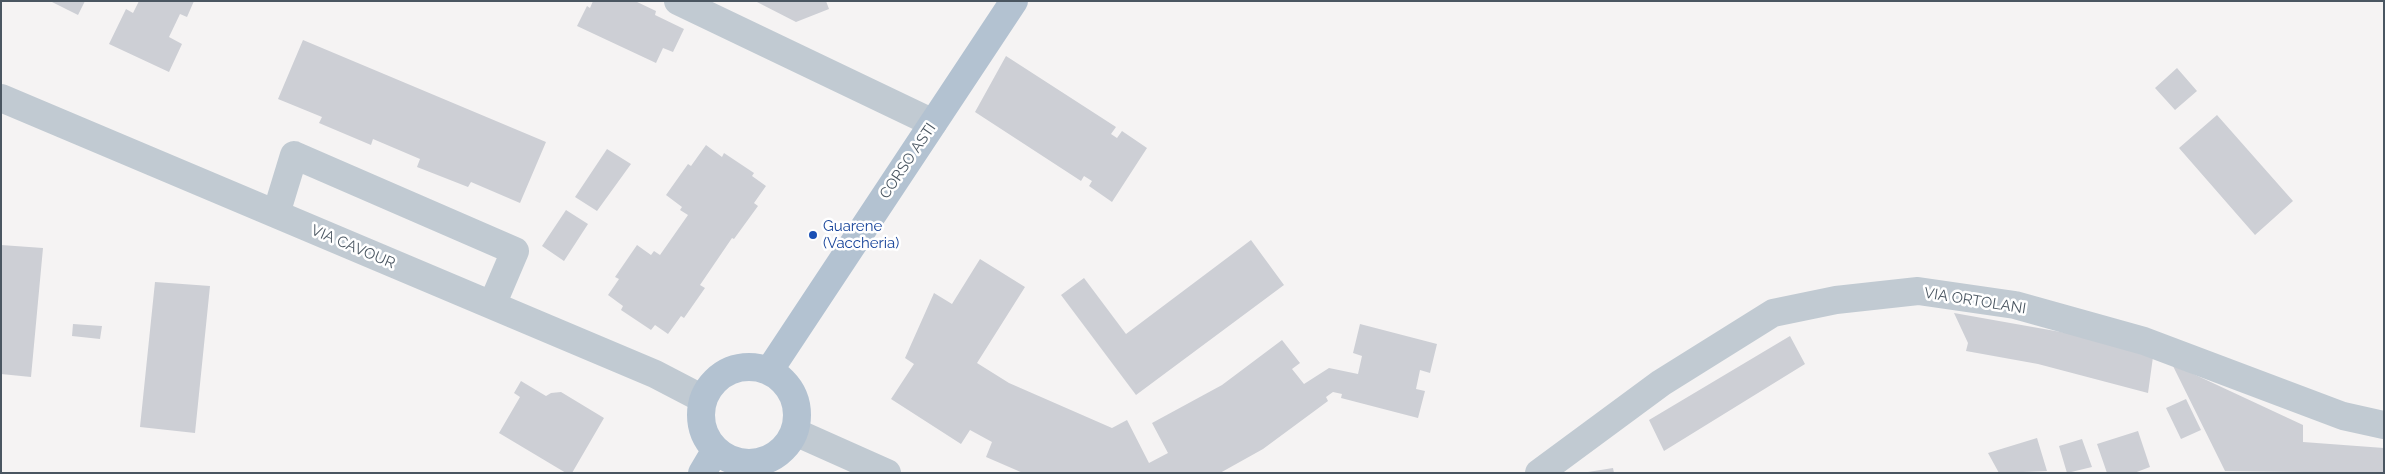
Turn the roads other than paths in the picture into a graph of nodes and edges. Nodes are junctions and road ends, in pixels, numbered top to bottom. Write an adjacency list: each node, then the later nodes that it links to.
1 (678, 1): 4 (street)
2 (1014, 1): 4 (main road, CORSO ASTI)
3 (1, 98): 5 (street, VIA CAVOUR)
4 (933, 123): 7 (main road, CORSO ASTI)
5 (276, 214): 6 (street, VIA CAVOUR); 6 (street)
6 (492, 306): 8 (street, VIA CAVOUR)
7 (768, 370): 8 (main road); 10 (main road)
8 (703, 399): 11 (main road)
9 (2384, 425): 13 (street, VIA ORTOLANI)
10 (795, 432): 11 (main road); 12 (street)
11 (709, 462)
12 (887, 473)
13 (1539, 473)

